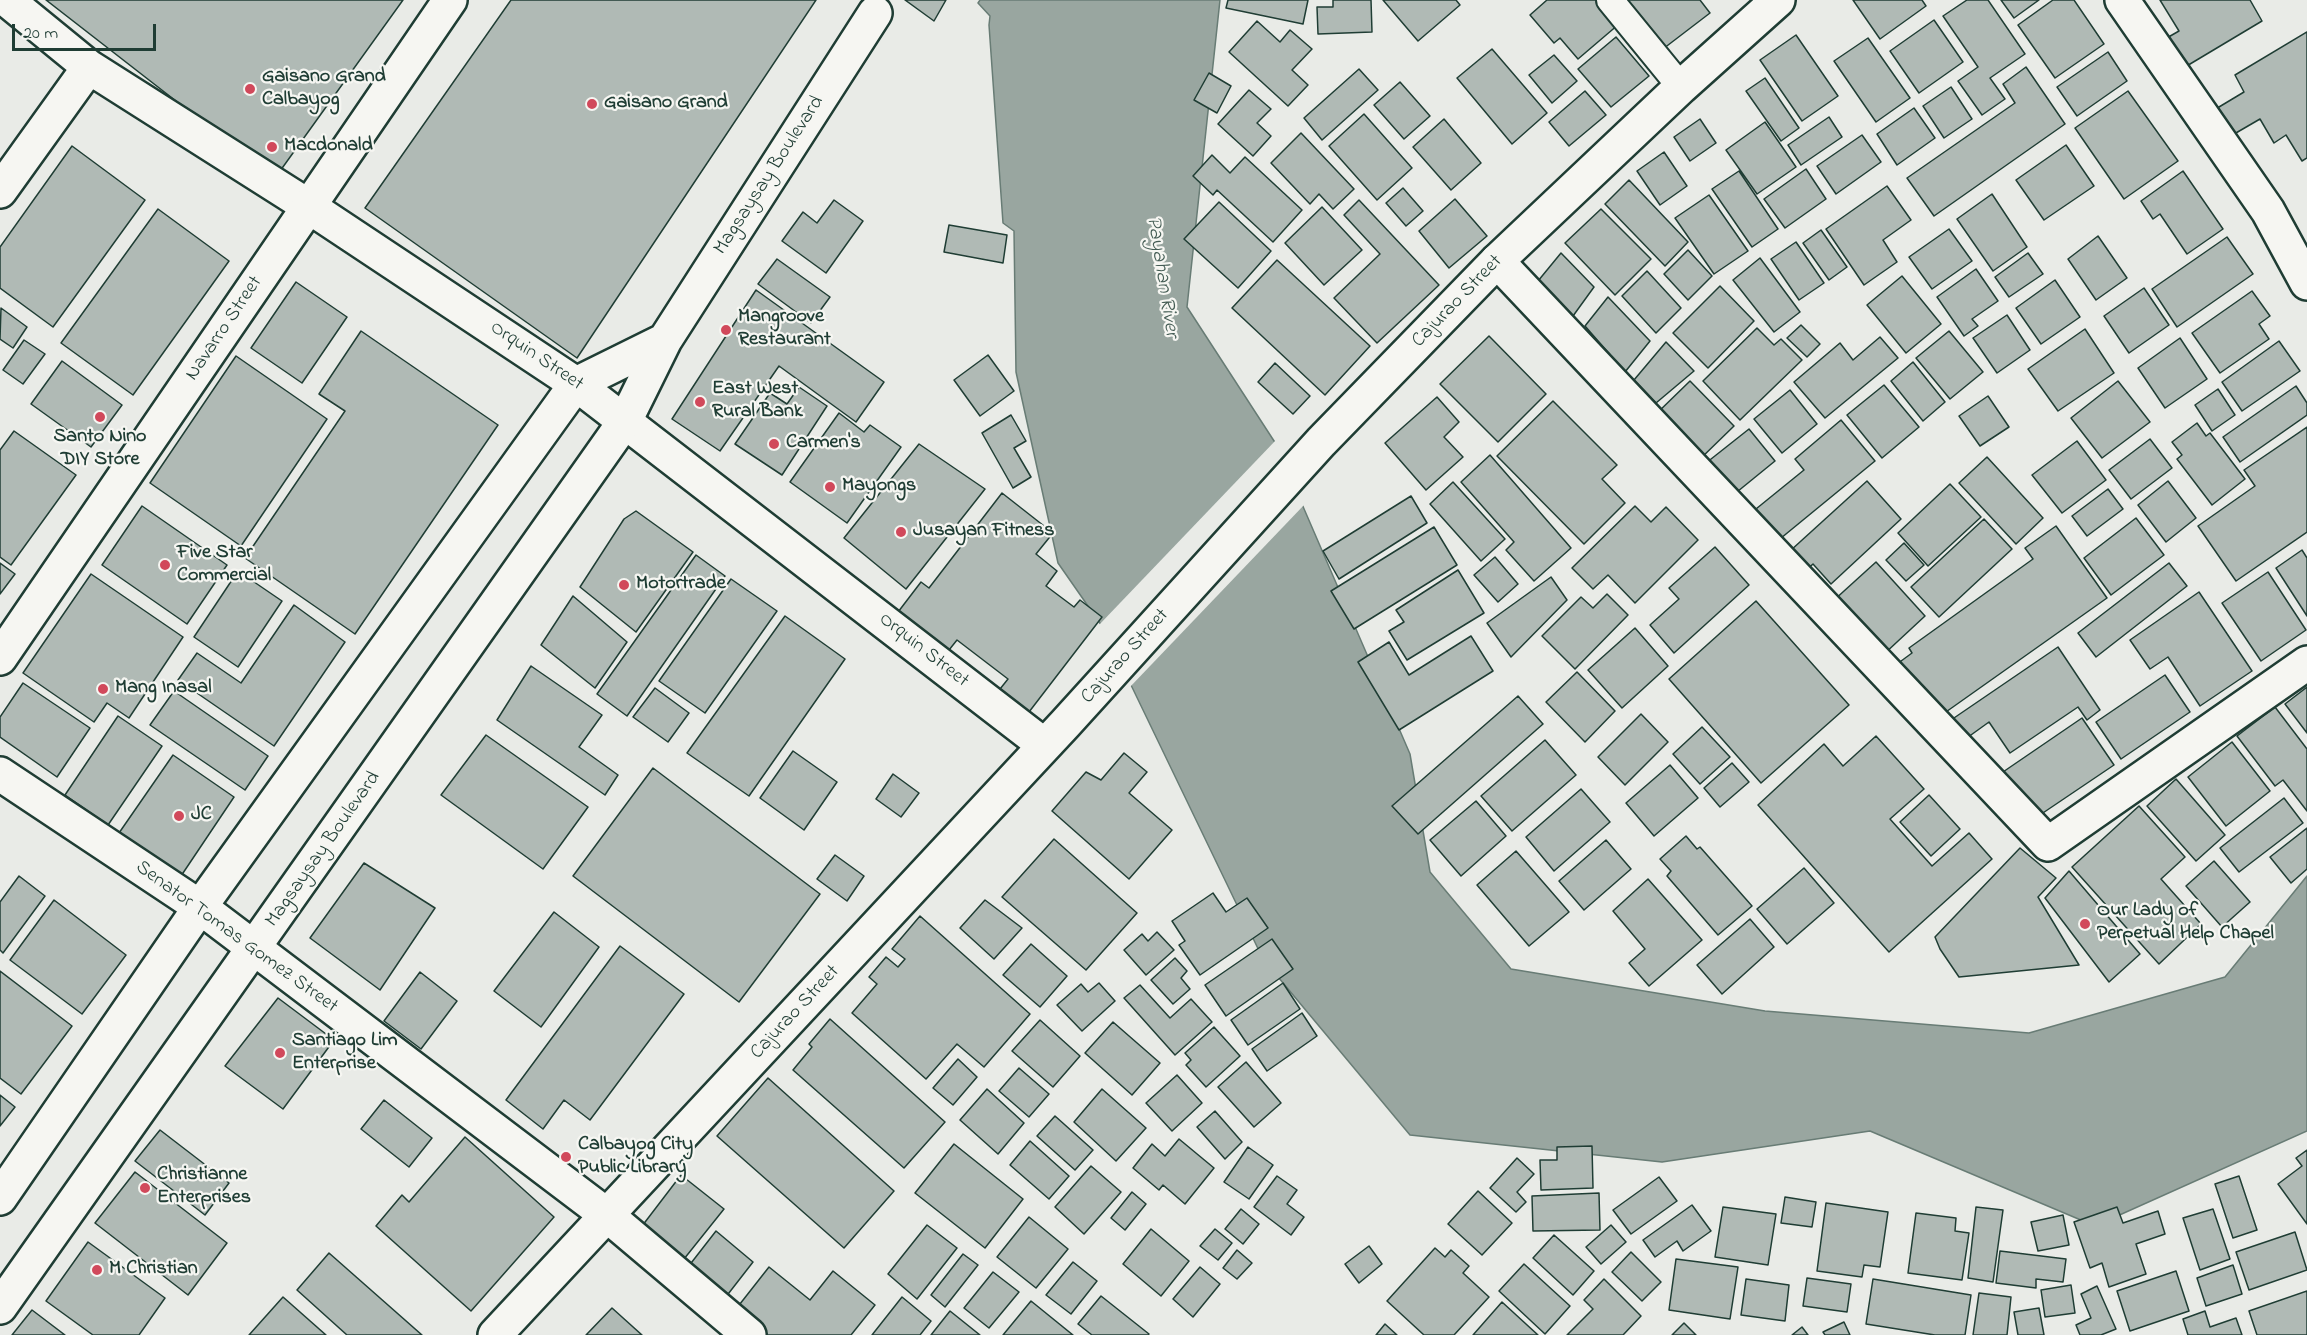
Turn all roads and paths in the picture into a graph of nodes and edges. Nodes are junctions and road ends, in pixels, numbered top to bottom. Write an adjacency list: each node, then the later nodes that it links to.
1 (7, 0): 7 (street, Orquin Street)
2 (450, 0): 10 (street, Navarro Street)
3 (1610, 0): 8 (lane)
4 (1778, 0): 8 (street, Cajurao Street)
5 (2122, 0): 12 (street)
6 (875, 13): 13 (street, Magsaysay Boulevard)
7 (89, 67): 9 (street); 10 (street, Orquin Street)
8 (1681, 87): 11 (street, Cajurao Street)
9 (0, 191)
10 (308, 206): 14 (street, Orquin Street); 16 (street, Navarro Street)
11 (1497, 261): 17 (street); 18 (street, Cajurao Street)
12 (2307, 284)
13 (665, 340): 14 (street); 15 (street, Magsaysay Boulevard)
14 (576, 384): 15 (street, Orquin Street); 20 (street)
15 (625, 421): 18 (street, Orquin Street); 21 (street, Magsaysay Boulevard)
16 (0, 658)
17 (2307, 663)
18 (1054, 735): 23 (street, Cajurao Street)
19 (0, 774): 20 (street, Senator Tomas Gomez Street)
20 (200, 908): 21 (street, Senator Tomas Gomez Street); 22 (street)
21 (254, 949): 23 (street, Senator Tomas Gomez Street); 24 (street, Magsaysay Boulevard)
22 (0, 1198)
23 (608, 1216): 25 (street, Cajurao Street); 26 (street, Senator Tomas Gomez Street)
24 (0, 1307)
25 (495, 1335)
26 (749, 1335)

